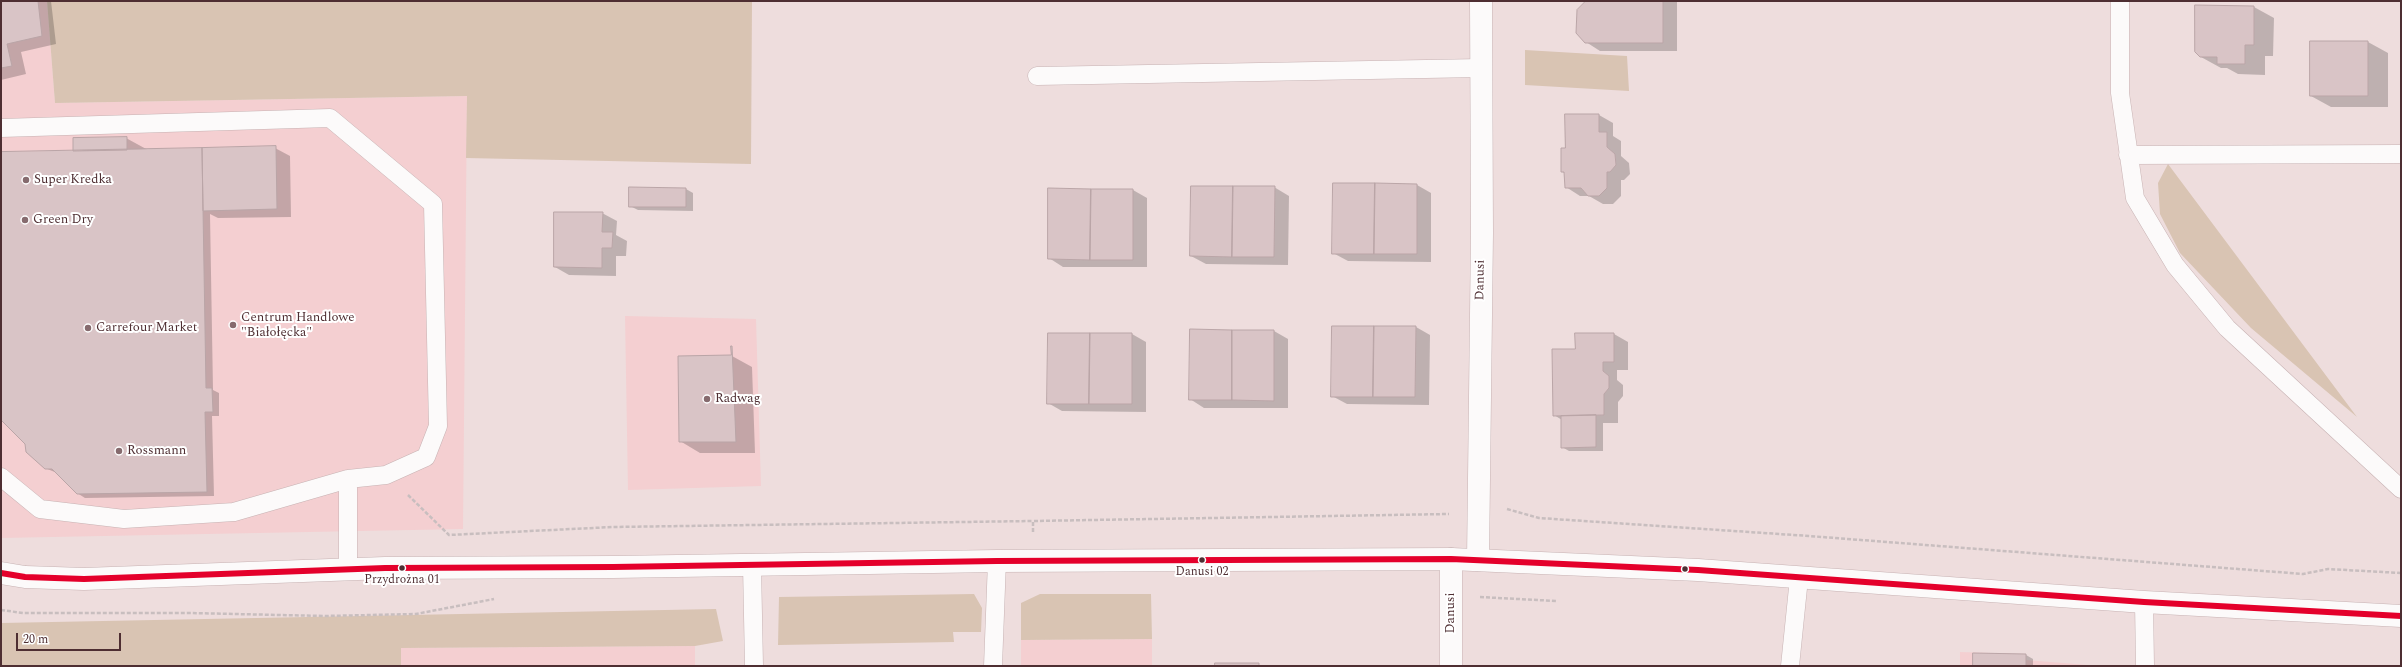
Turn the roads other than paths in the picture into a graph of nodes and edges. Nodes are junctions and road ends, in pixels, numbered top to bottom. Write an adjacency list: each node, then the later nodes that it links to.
1 (1481, 1): 3 (street, Danusi)
2 (2120, 1): 7 (lane)
3 (1481, 68): 4 (lane); 12 (street, Danusi)
4 (1037, 76)
5 (1, 128): 9 (lane)
6 (2401, 154): 7 (lane)
7 (2128, 156): 10 (lane)
8 (1, 477): 9 (lane)
9 (348, 479): 15 (lane)
10 (2401, 490)
11 (1451, 559): 12 (street); 13 (street); 22 (street, Danusi)
12 (1478, 560): 17 (street)
13 (997, 561): 14 (street); 21 (lane)
14 (752, 565): 15 (street); 20 (lane)
15 (348, 570): 16 (street)
16 (1, 573)
17 (1799, 578): 18 (street); 23 (lane)
18 (2144, 602): 19 (street); 24 (lane)
19 (2401, 616)
20 (754, 666)
21 (993, 666)
22 (1451, 666)
23 (1790, 666)
24 (2145, 666)

